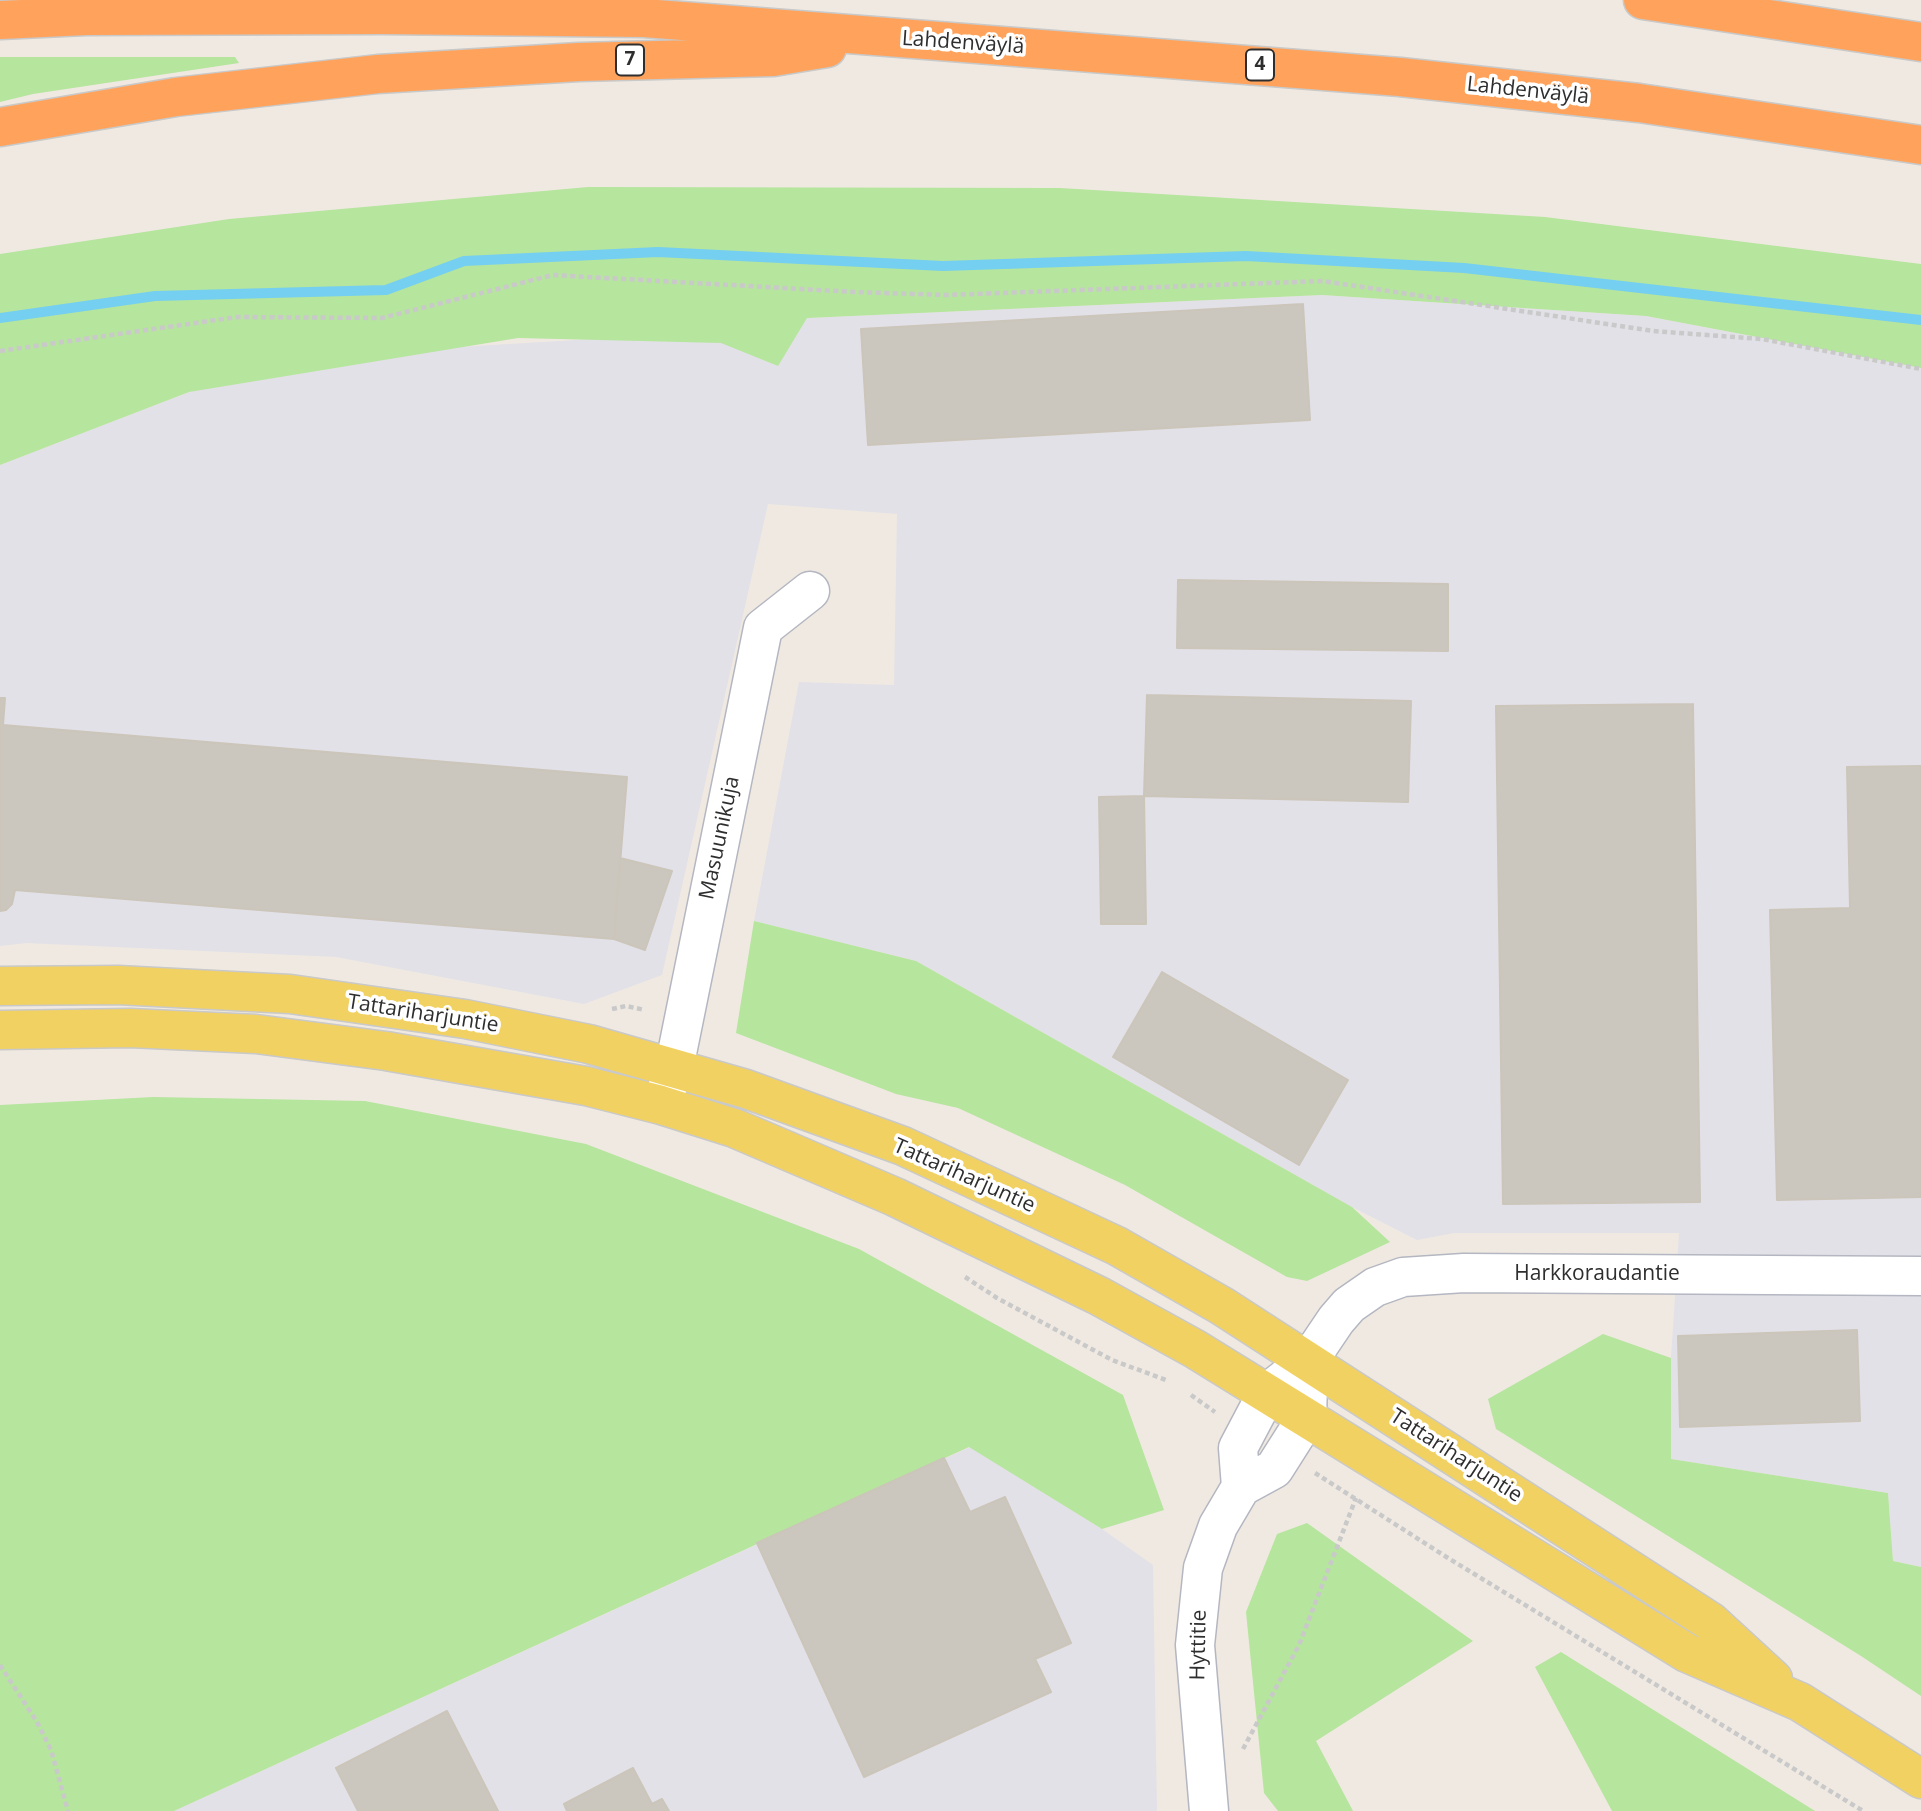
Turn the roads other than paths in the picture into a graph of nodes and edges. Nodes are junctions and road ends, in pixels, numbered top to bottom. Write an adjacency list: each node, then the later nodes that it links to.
1 (1643, 0): 4 (highway)
2 (0, 20): 3 (highway, Lahdenväylä / 4)
3 (880, 38): 5 (highway, 7); 6 (highway, Lahdenväylä / 4)
4 (1921, 42)
5 (0, 127)
6 (1921, 145)
7 (810, 591): 10 (street, Masuunikuja)
8 (0, 986): 10 (main road, Tattariharjuntie)
9 (0, 1030): 11 (main road, Tattariharjuntie)
10 (674, 1068): 11 (street, Masuunikuja); 13 (main road, Tattariharjuntie)
11 (661, 1105): 14 (main road, Tattariharjuntie)
12 (1921, 1276): 13 (street, Harkkoraudantie)
13 (1309, 1360): 14 (street); 15 (street); 17 (main road, Tattariharjuntie)
14 (1268, 1393): 15 (main road, Tattariharjuntie); 16 (street)
15 (1307, 1417): 16 (street); 17 (main road, Tattariharjuntie)
16 (1241, 1487): 19 (street, Hyttitie)
17 (1800, 1702): 18 (main road, Tattariharjuntie)
18 (1921, 1779)
19 (1209, 1811)

